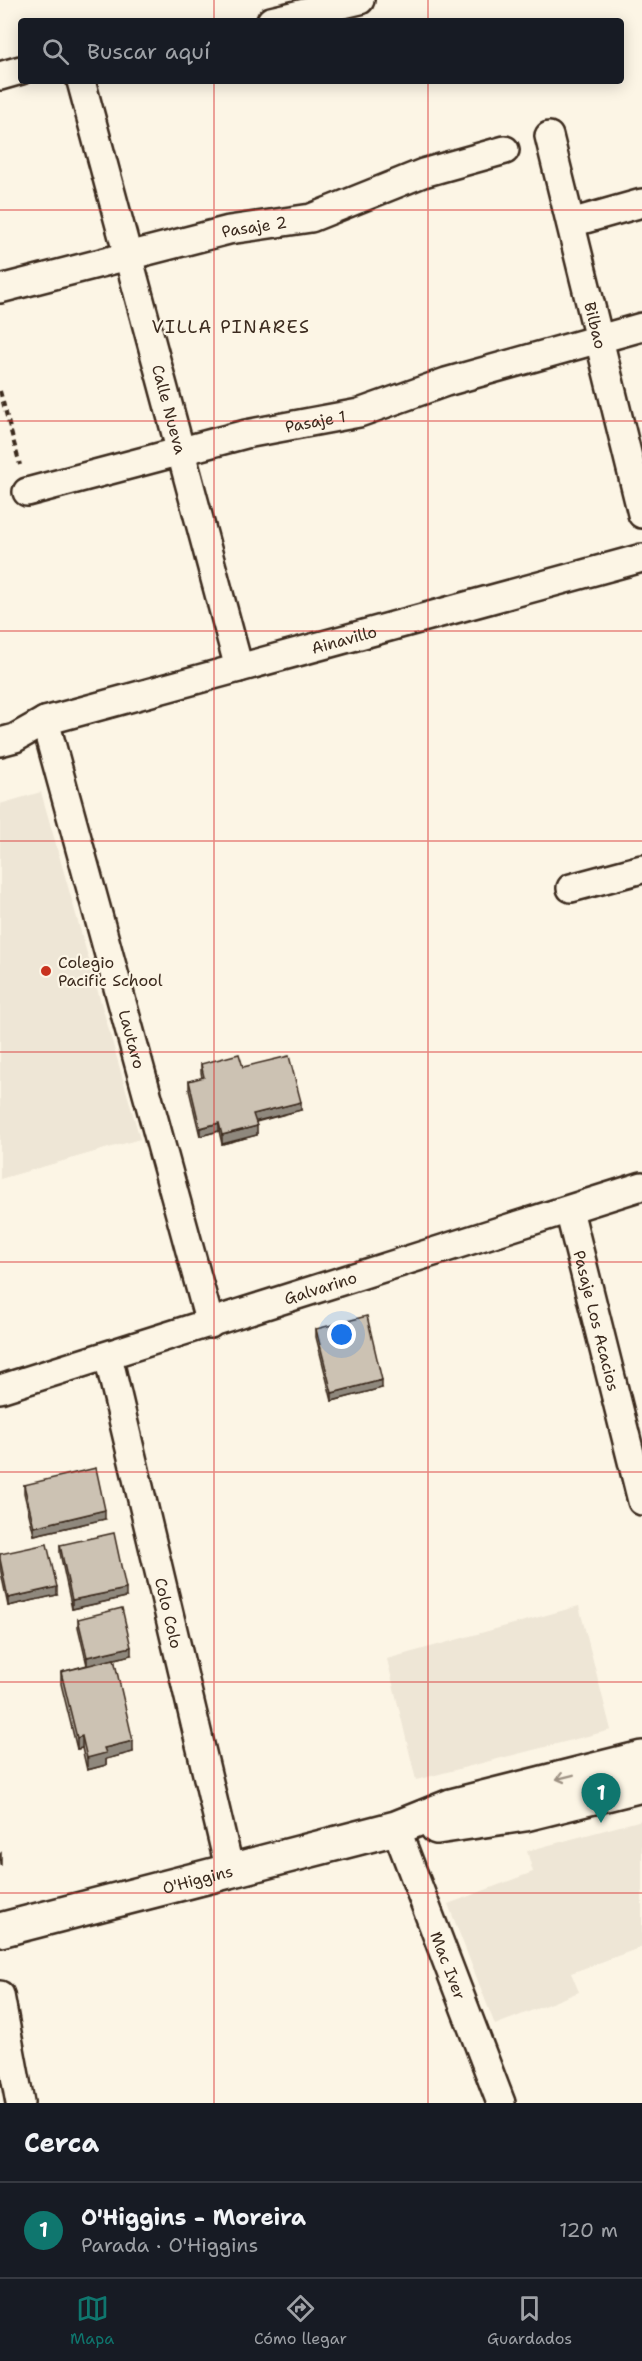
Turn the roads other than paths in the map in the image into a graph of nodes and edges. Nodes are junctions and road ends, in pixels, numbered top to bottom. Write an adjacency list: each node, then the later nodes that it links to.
1 (360, 0): 2 (street)
2 (284, 18)
3 (18, 71): 4 (street)
4 (0, 76)
5 (82, 84): 10 (street, Calle Nueva)
6 (549, 136): 9 (street, Bilbao)
7 (505, 150): 10 (street, Pasaje 2)
8 (642, 203): 9 (street)
9 (571, 223): 13 (street, Bilbao)
10 (128, 256): 11 (street, Pasaje 2); 14 (street, Calle Nueva)
11 (0, 289)
12 (642, 327): 13 (street)
13 (599, 339): 14 (street, Pasaje 1); 16 (street, Bilbao)
14 (180, 452): 15 (street, Pasaje 1); 18 (street, Calle Nueva)
15 (27, 492)
16 (642, 514)
17 (642, 558): 18 (street, Ainavillo)
18 (239, 668): 19 (street, Ainavillo)
19 (45, 721): 20 (street, Ainavillo); 25 (street, Lautaro)
20 (0, 742)
21 (642, 869): 22 (street)
22 (571, 888)
23 (642, 1186): 24 (street, Galvarino)
24 (569, 1210): 25 (street, Galvarino); 28 (street, Pasaje Los Acacios)
25 (210, 1324): 26 (street, Galvarino)
26 (108, 1356): 27 (street, Galvarino); 32 (street, Colo Colo)
27 (0, 1389)
28 (642, 1501)
29 (642, 1758): 31 (main road, O'Higgins, one-way to 31)
30 (642, 1785): 31 (main road, O'Higgins)
31 (396, 1828): 32 (main road, O'Higgins); 36 (street, Mac Iver)
32 (230, 1871): 33 (main road, O'Higgins)
33 (0, 1930)
34 (0, 1995): 35 (street)
35 (20, 2103)
36 (501, 2103)

